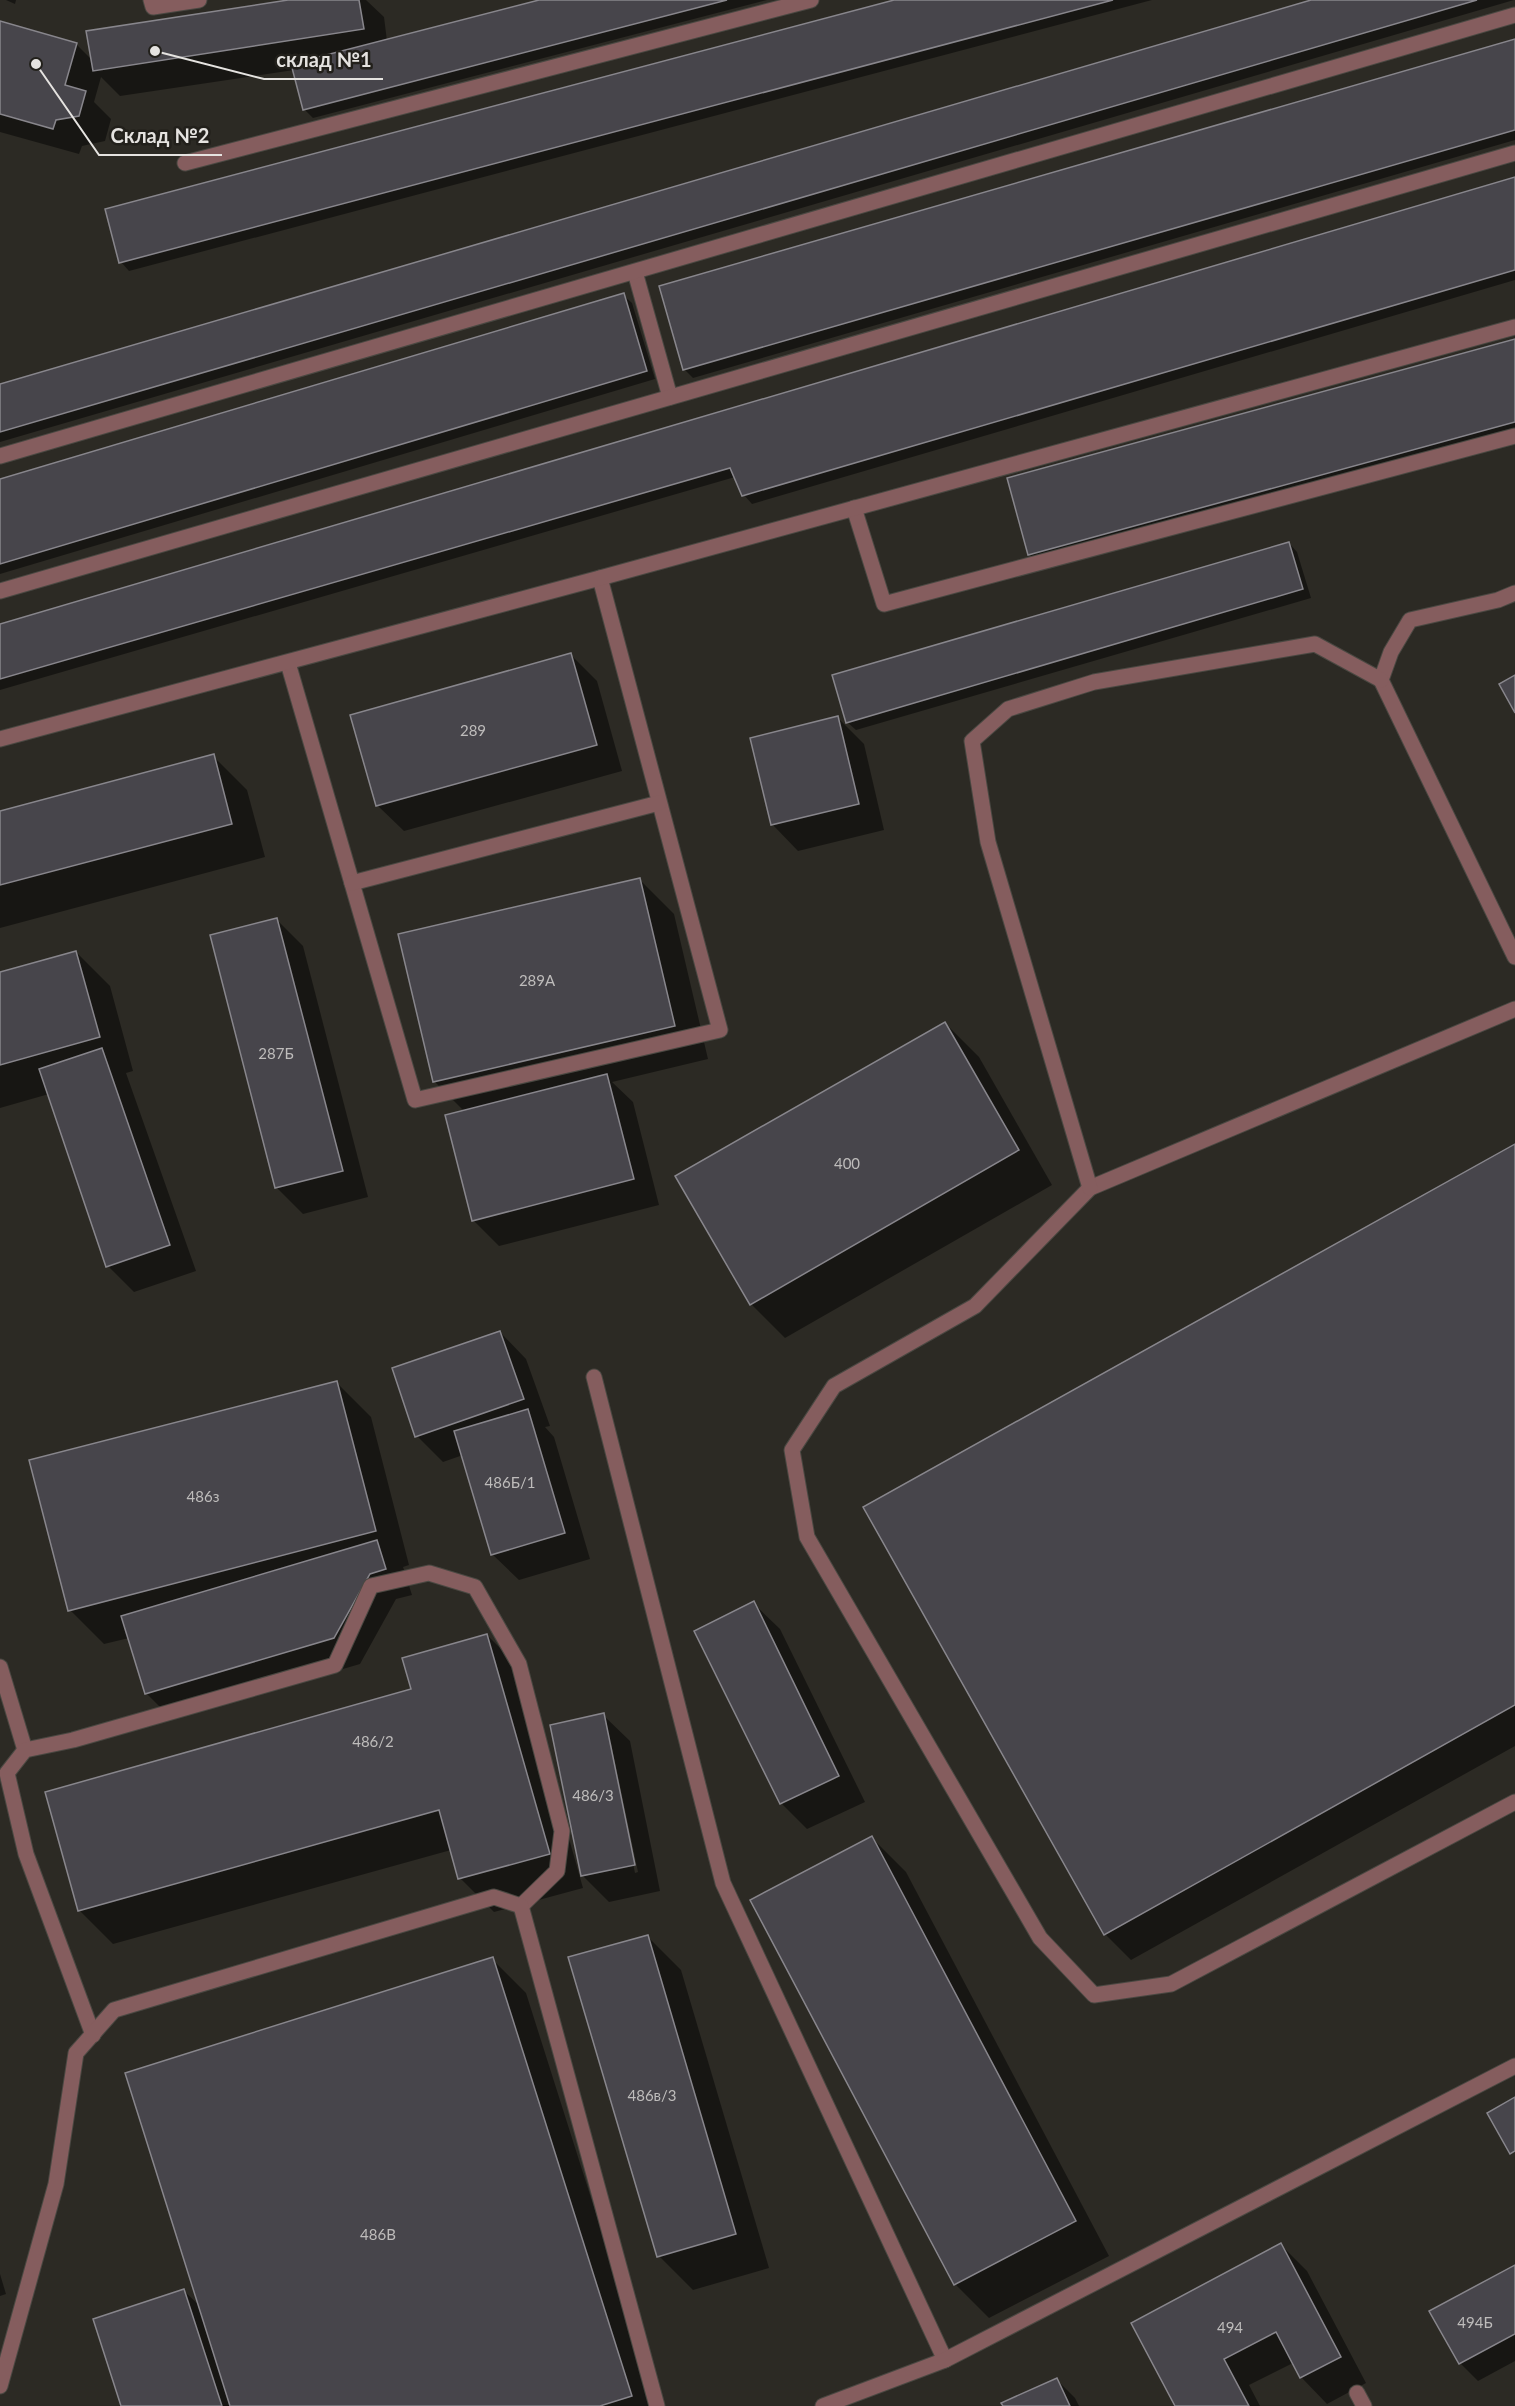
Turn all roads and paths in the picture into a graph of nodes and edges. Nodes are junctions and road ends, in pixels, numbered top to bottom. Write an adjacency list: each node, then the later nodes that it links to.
1 (151, 0): 2 (street)
2 (199, 0)
3 (811, 0): 6 (street)
4 (1515, 15): 7 (street)
5 (1515, 153): 9 (street)
6 (185, 163)
7 (635, 272): 9 (street); 11 (street)
8 (1515, 327): 12 (street)
9 (670, 397): 14 (street)
10 (1515, 436): 12 (street)
11 (0, 456)
12 (854, 508): 13 (street)
13 (600, 578): 16 (street); 19 (street)
14 (0, 591)
15 (1515, 593): 17 (street)
16 (288, 663): 18 (street); 20 (street)
17 (1381, 680): 21 (street); 23 (street)
18 (0, 739)
19 (659, 802): 20 (street); 20 (street)
20 (352, 883)
21 (1515, 957)
22 (1515, 1009): 23 (street)
23 (1090, 1188): 27 (street)
24 (594, 1377): 31 (street)
25 (0, 1667): 26 (street)
26 (25, 1750): 28 (street); 29 (street)
27 (1515, 1802)
28 (521, 1905): 29 (street); 33 (street)
29 (93, 2035): 32 (street)
30 (1515, 2066): 31 (street)
31 (945, 2360): 34 (street)
32 (0, 2386)
33 (657, 2406)
34 (823, 2406)

